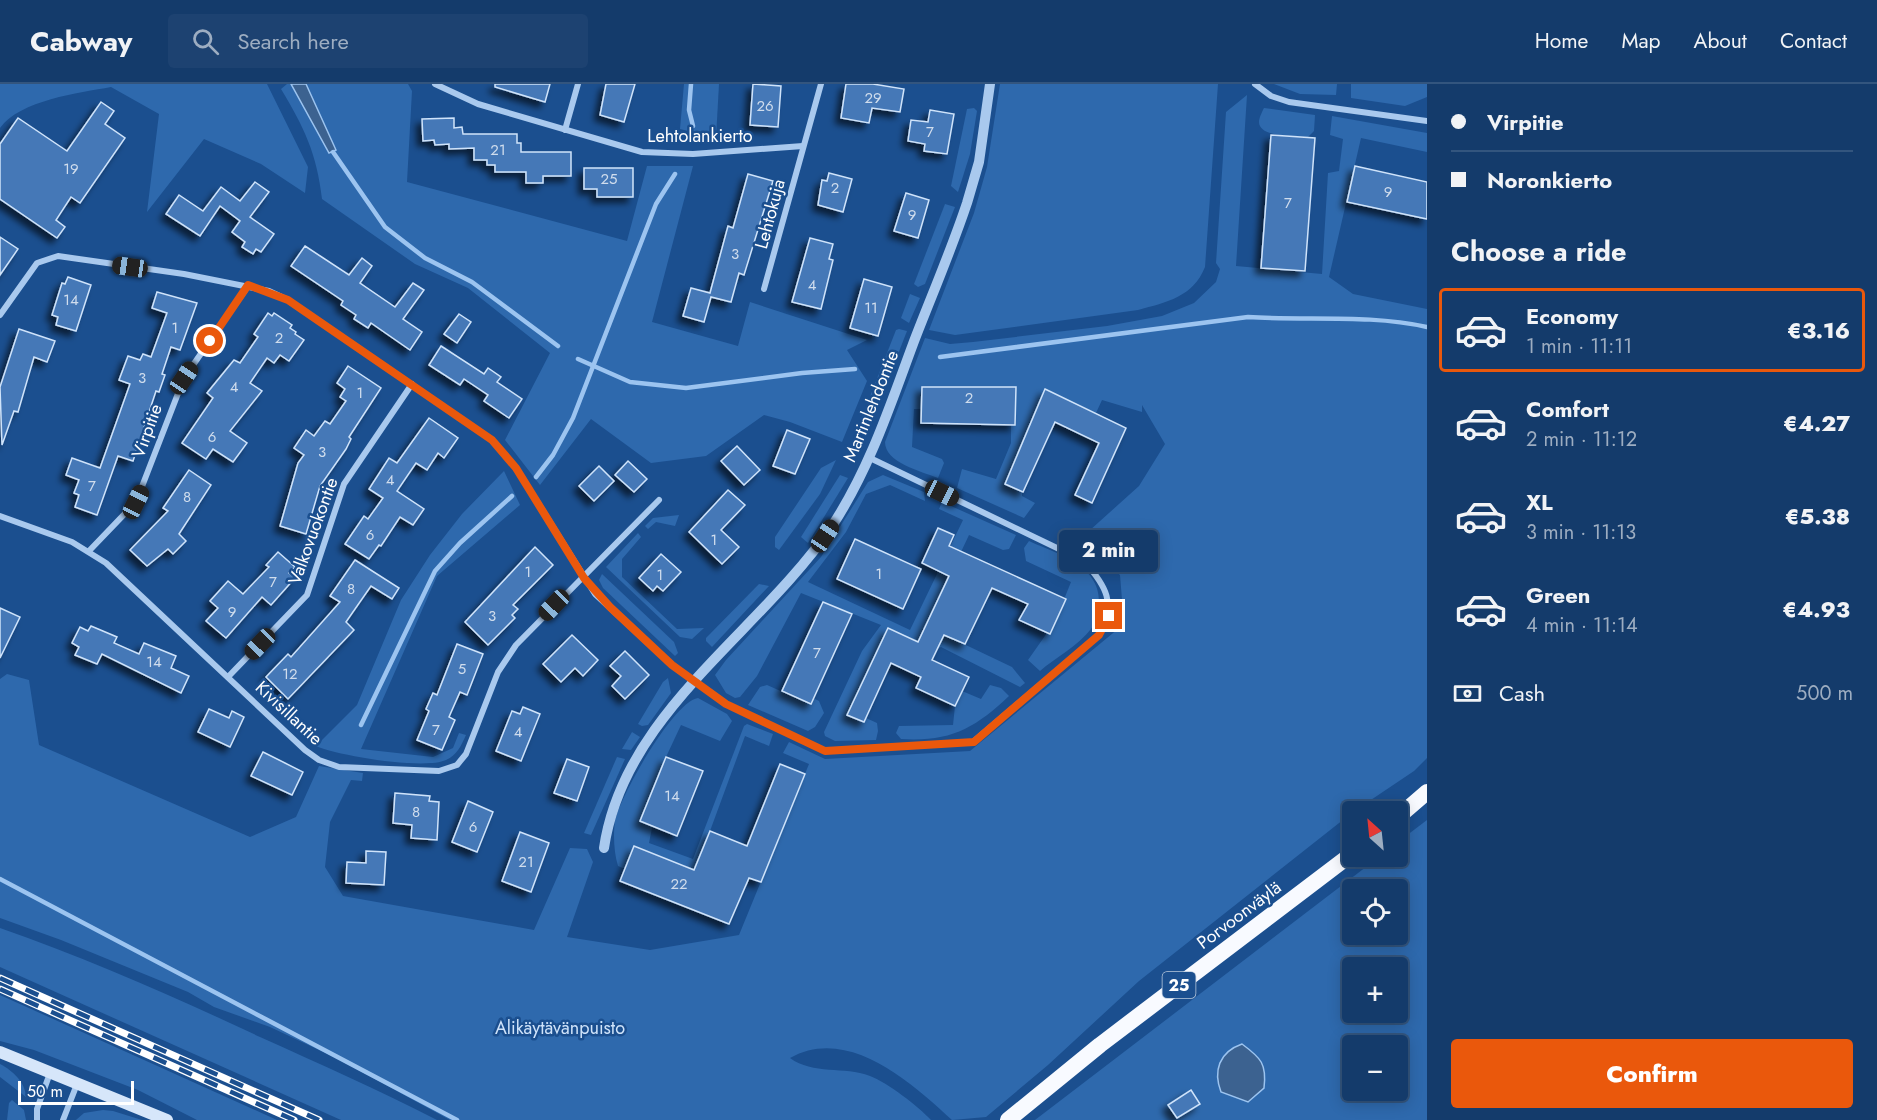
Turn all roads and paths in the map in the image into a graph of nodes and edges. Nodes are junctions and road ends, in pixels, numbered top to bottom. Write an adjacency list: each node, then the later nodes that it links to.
1 (435, 84): 7 (street, Lehtolankierto)
2 (578, 84): 7 (street)
3 (821, 84): 8 (street)
4 (990, 84): 13 (street, Martinlehdontie)
5 (1255, 84): 6 (street)
6 (1427, 121)
7 (565, 130): 8 (street, Lehtolankierto)
8 (803, 146): 10 (street, Lehtokuja)
9 (248, 285): 11 (street); 12 (street); 16 (street, Virpitie)
10 (764, 289)
11 (0, 315)
12 (412, 384): 17 (street); 18 (street, Valkovuokontie)
13 (870, 458): 19 (street, Martinlehdontie); 19 (street)
14 (659, 500): 17 (street, Kivisillantie)
15 (0, 516): 16 (street, Kivisillantie)
16 (89, 551): 18 (street, Kivisillantie)
17 (584, 578): 18 (street, Kivisillantie); 19 (street)
18 (228, 677)
19 (695, 681): 22 (street, Martinlehdontie)
20 (1427, 792): 21 (highway)
21 (1408, 809)
22 (604, 848)
23 (1342, 861): 30 (highway, Porvoonväylä / 25)
24 (0, 1052): 25 (main road)
25 (50, 1073): 26 (main road); 27 (street)
26 (77, 1084): 28 (street); 29 (main road)
27 (37, 1120)
28 (63, 1120)
29 (167, 1120)
30 (1008, 1120)

